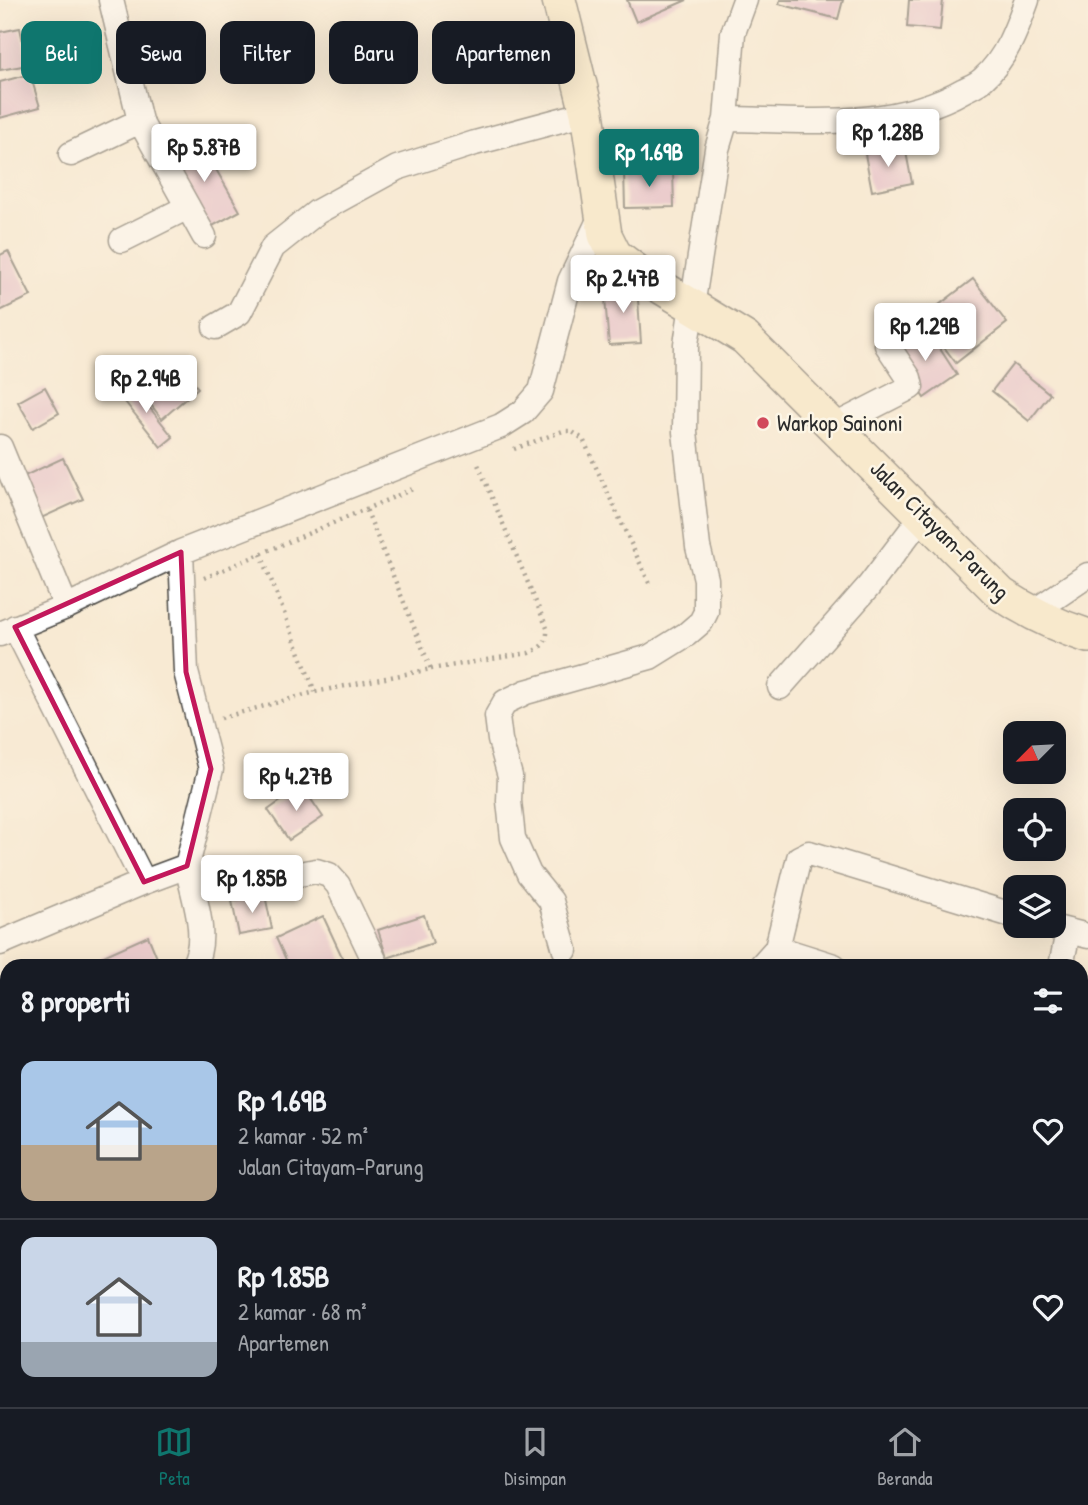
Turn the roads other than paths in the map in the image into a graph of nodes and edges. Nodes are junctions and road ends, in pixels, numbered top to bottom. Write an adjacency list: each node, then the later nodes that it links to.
1 (111, 0): 7 (street)
2 (559, 0): 5 (street, Jalan Citayam-Parung)
3 (746, 0): 6 (street)
4 (1027, 0): 6 (street)
5 (587, 113): 10 (street, Jalan Citayam-Parung); 16 (street)
6 (726, 118): 15 (street)
7 (140, 121): 8 (street); 9 (street)
8 (71, 154)
9 (188, 207): 11 (street); 12 (street)
10 (601, 216): 13 (street, Jalan Citayam-Parung); 14 (street)
11 (204, 236)
12 (122, 240)
13 (644, 276): 14 (street); 15 (street, Jalan Citayam-Parung)
14 (570, 281): 21 (street)
15 (693, 306): 18 (street, Jalan Citayam-Parung); 33 (street)
16 (215, 327)
17 (887, 345): 18 (street)
18 (835, 426): 20 (street, Jalan Citayam-Parung)
19 (3, 464): 23 (street)
20 (923, 515): 24 (street, Jalan Citayam-Parung); 27 (street)
21 (181, 552): 23 (street); 28 (street)
22 (1088, 575): 24 (street)
23 (66, 607): 25 (street)
24 (1032, 613): 26 (street, Jalan Citayam-Parung)
25 (8, 631): 29 (street)
26 (1088, 636)
27 (780, 687)
28 (202, 872): 29 (street); 35 (street); 36 (street)
29 (144, 882): 32 (street)
30 (1003, 912): 34 (street)
31 (1068, 931): 37 (street)
32 (0, 943)
33 (565, 950)
34 (769, 957)
35 (197, 959)
36 (374, 959)
37 (1062, 959)

